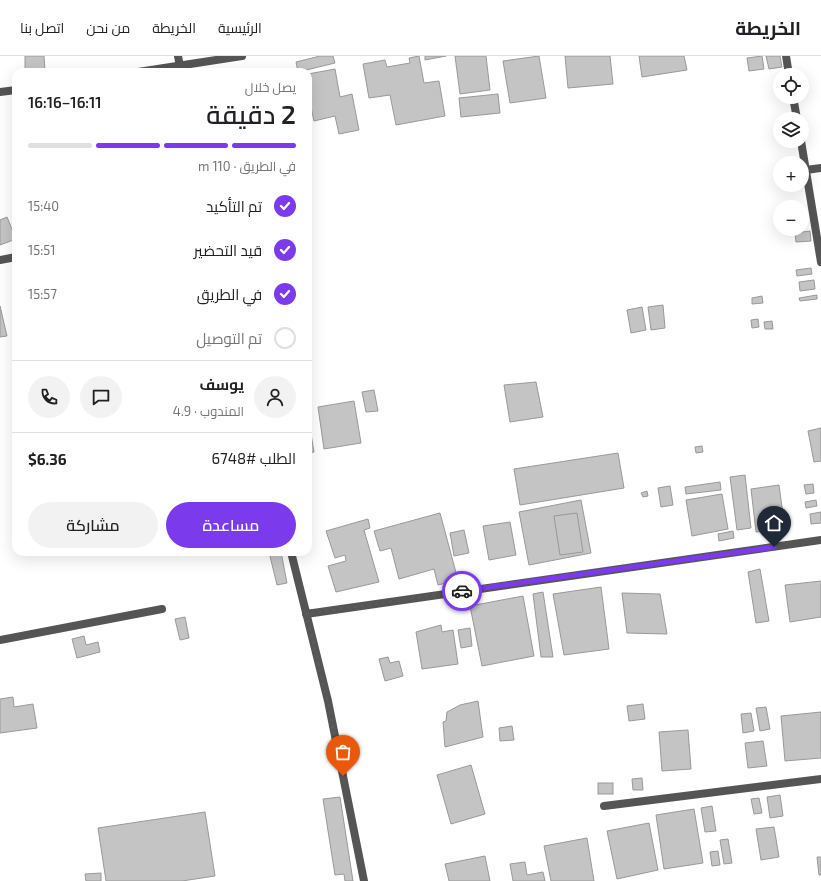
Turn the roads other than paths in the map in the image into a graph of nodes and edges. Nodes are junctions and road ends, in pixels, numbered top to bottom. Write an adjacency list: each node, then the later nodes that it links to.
1 (178, 56): 4 (street)
2 (242, 56): 5 (street)
3 (786, 56): 6 (street)
4 (180, 68)
5 (185, 68)
6 (789, 68)
7 (12, 90): 8 (street)
8 (0, 92)
9 (821, 168): 10 (street)
10 (809, 170)
11 (809, 188): 14 (street)
12 (12, 258): 13 (street)
13 (0, 260)
14 (821, 262)
15 (821, 540): 18 (street)
16 (292, 556): 18 (street)
17 (162, 609): 19 (street)
18 (306, 614): 22 (street)
19 (0, 640)
20 (821, 778): 21 (street)
21 (604, 806)
22 (364, 881)

